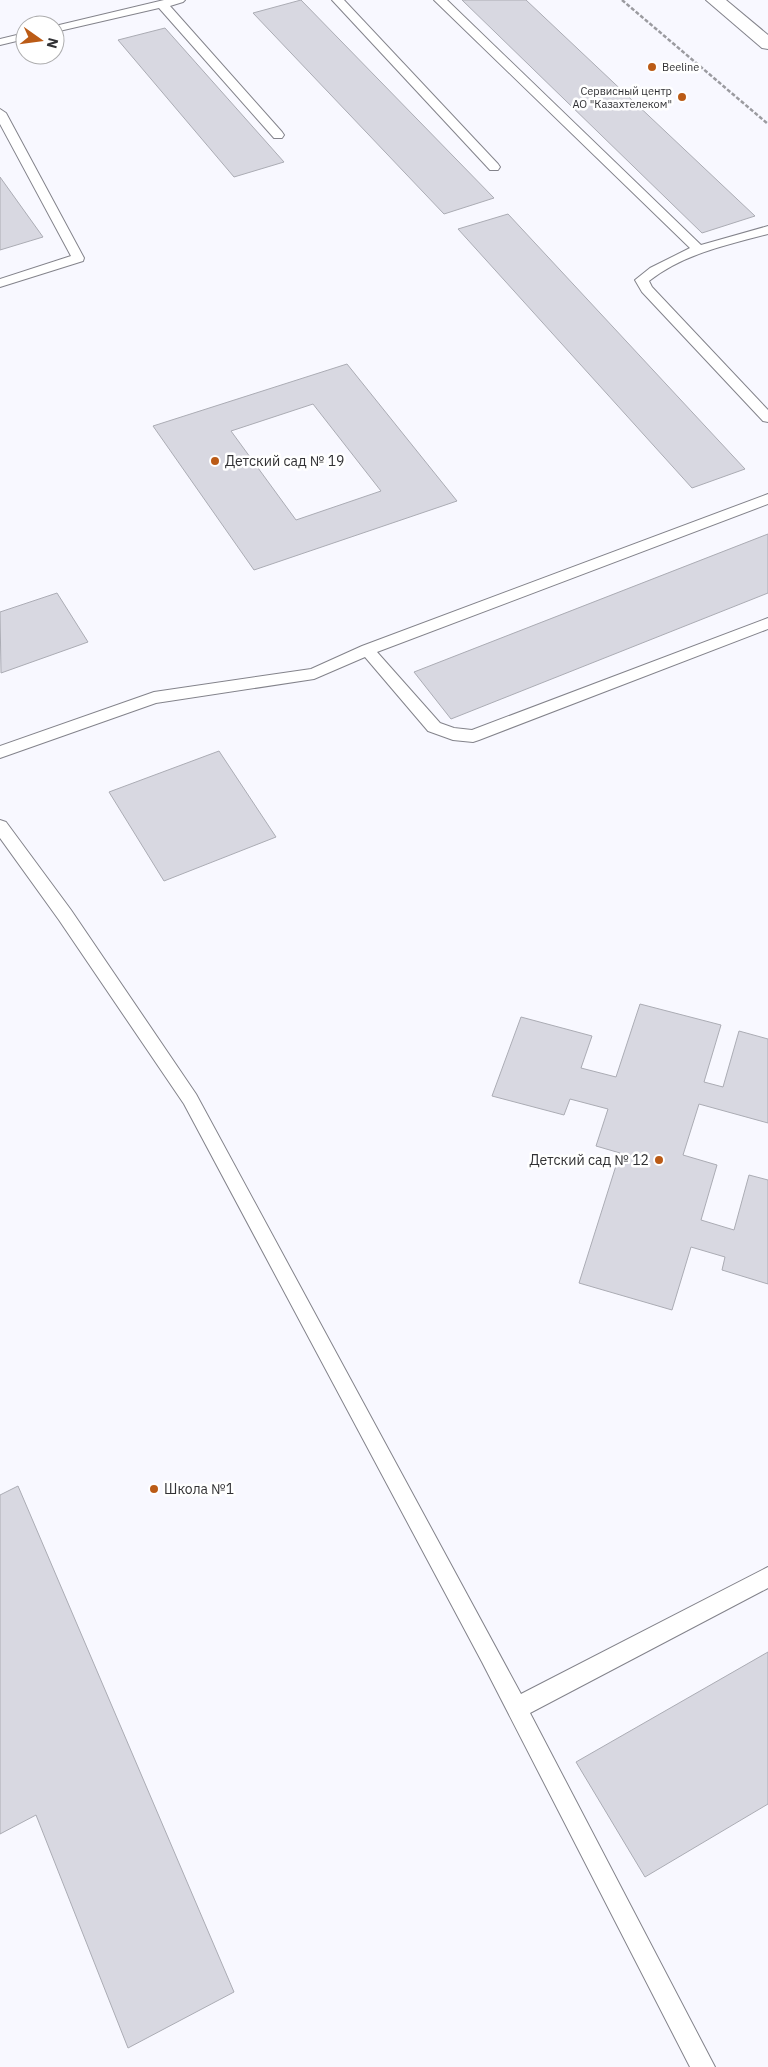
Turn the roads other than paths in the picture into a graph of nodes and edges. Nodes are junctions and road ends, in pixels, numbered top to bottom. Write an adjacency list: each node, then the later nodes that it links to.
1 (179, 0): 5 (lane)
2 (338, 0): 12 (lane)
3 (440, 0): 14 (lane)
4 (715, 0): 9 (street)
5 (162, 4): 6 (lane); 11 (lane)
6 (65, 27)
7 (15, 38): 8 (lane)
8 (0, 42)
9 (768, 44)
10 (0, 113): 15 (lane)
11 (278, 135)
12 (494, 166)
13 (768, 230): 14 (lane)
14 (698, 249): 16 (lane)
15 (0, 282)
16 (768, 418)
17 (768, 499): 19 (lane)
18 (768, 623): 19 (lane)
19 (367, 650): 20 (lane)
20 (0, 752)
21 (0, 826): 23 (lane)
22 (768, 1577): 23 (lane)
23 (517, 1708): 24 (lane)
24 (703, 2067)

